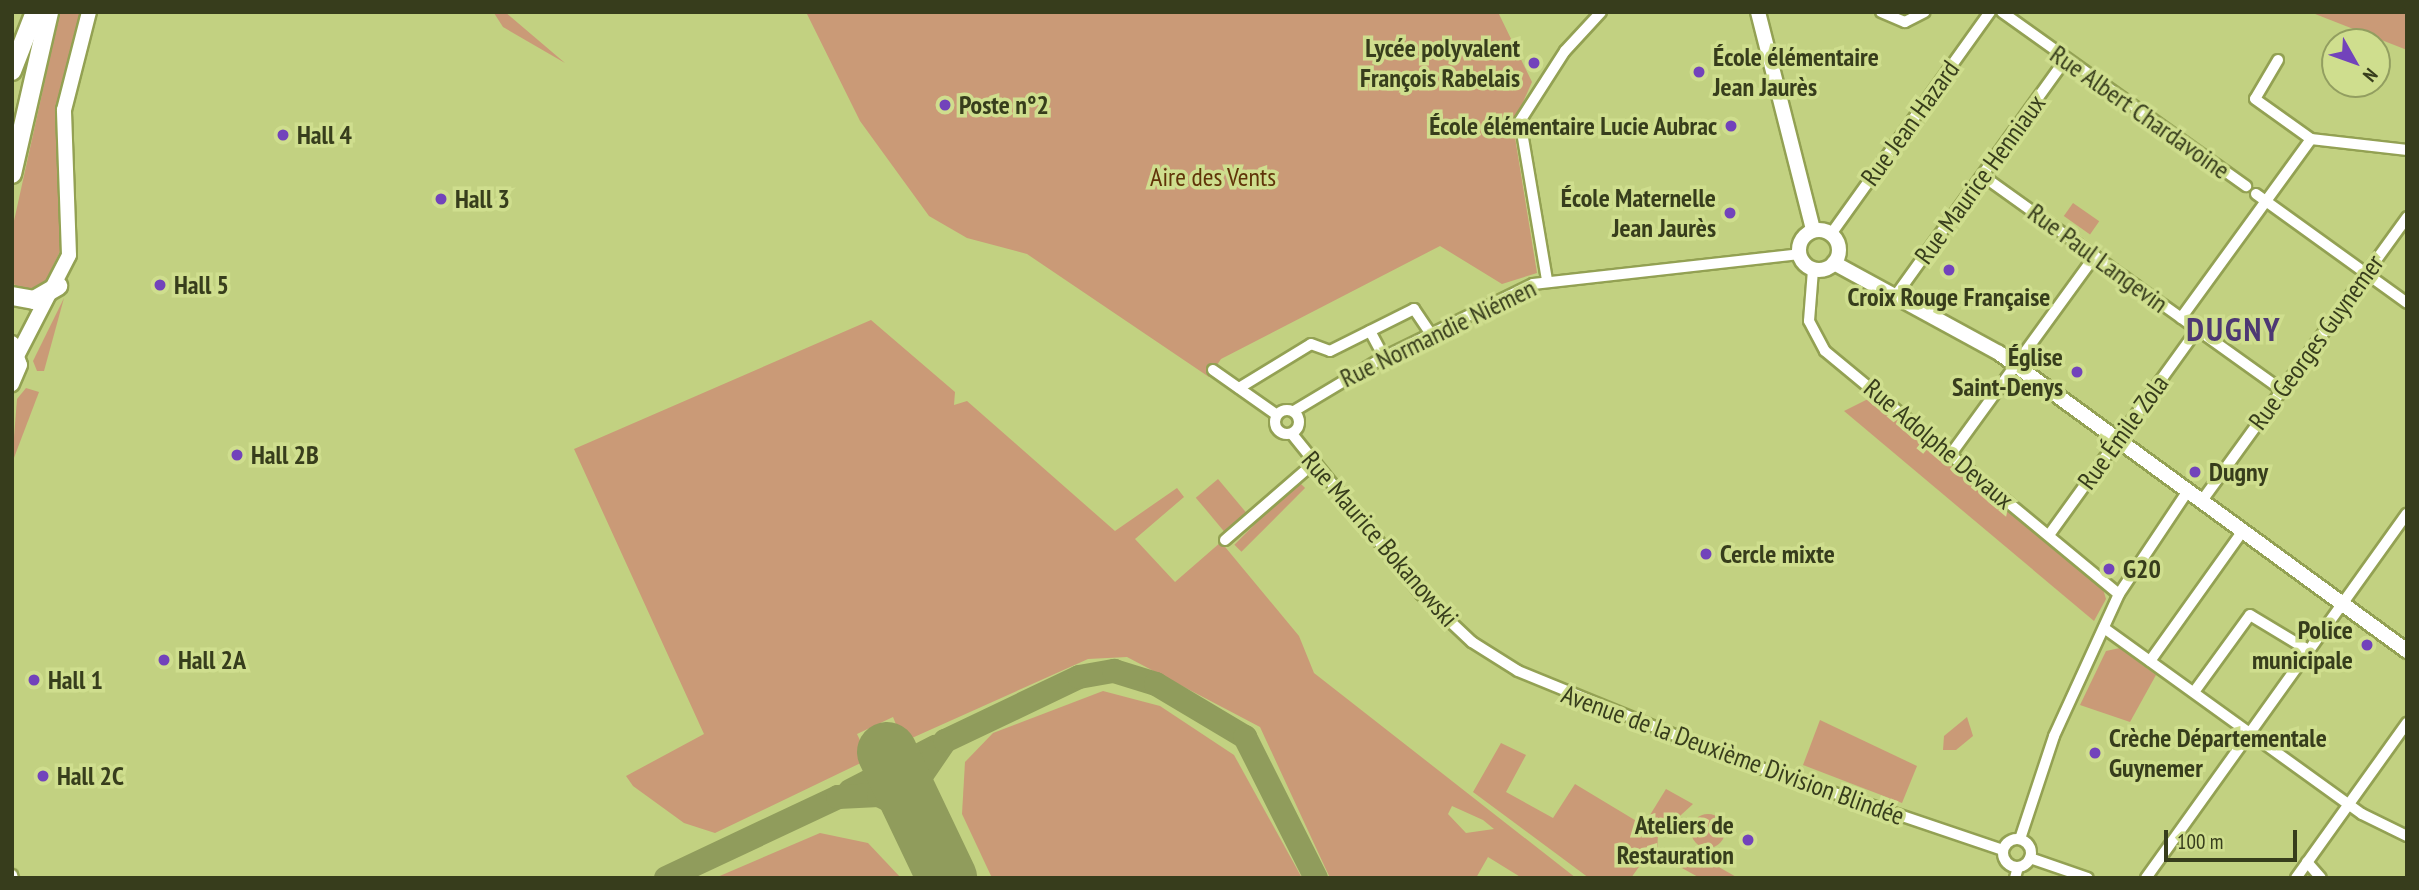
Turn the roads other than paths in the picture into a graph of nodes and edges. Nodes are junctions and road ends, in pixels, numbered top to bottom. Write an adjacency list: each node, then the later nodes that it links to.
1 (35, 12): 12 (highway)
2 (50, 12): 15 (highway)
3 (89, 12): 29 (main road)
4 (1601, 12): 28 (street)
5 (1758, 12): 21 (main road)
6 (1881, 12): 7 (street)
7 (1925, 12)
8 (1990, 12): 22 (street, Rue Jean Hazard)
9 (2001, 12): 10 (street, Rue Albert Chardavoine)
10 (2066, 59): 16 (street, Rue Maurice Henniaux); 17 (street, Rue Albert Chardavoine)
11 (2278, 60): 13 (street)
12 (12, 71)
13 (2311, 139): 14 (street); 19 (street)
14 (2407, 150)
15 (12, 174)
16 (1983, 176): 24 (street, Rue Paul Langevin); 31 (street, Rue Maurice Henniaux)
17 (2246, 186)
18 (2256, 194): 19 (street, Rue Albert Chardavoine)
19 (2266, 202): 27 (street, Rue Albert Chardavoine); 33 (street)
20 (2407, 217): 27 (street, Rue Georges Guynemer)
21 (1813, 230): 22 (main road); 23 (main road)
22 (1830, 234): 25 (main road)
23 (1799, 254): 26 (main road); 28 (street, Rue Normandie Niémen)
24 (2095, 256): 33 (street, Rue Paul Langevin); 39 (street)
25 (1834, 263): 26 (main road); 31 (main road)
26 (1813, 270): 48 (street, Rue Adolphe Devaux)
27 (2366, 273): 32 (street, Rue Albert Chardavoine); 43 (street, Rue Georges Guynemer)
28 (1547, 279): 36 (street, Rue Normandie Niémen)
29 (58, 286): 30 (highway); 37 (main road)
30 (12, 296)
31 (1894, 298): 39 (main road)
32 (2407, 303)
33 (2181, 318): 34 (street, Rue Paul Langevin)
34 (2197, 330): 43 (street, Rue Paul Langevin); 47 (street, Rue Émile Zola)
35 (1370, 331): 36 (street); 38 (street); 42 (street)
36 (1430, 333): 38 (street, Rue Normandie Niémen)
37 (14, 345): 41 (main road)
38 (1384, 357): 44 (street, Rue Normandie Niémen)
39 (2009, 363): 47 (main road); 48 (street)
40 (1213, 370): 42 (street)
41 (12, 384)
42 (1239, 388): 45 (street)
43 (2282, 390): 51 (street, Rue Georges Guynemer)
44 (1294, 411): 45 (street, Rue Normandie Niémen); 46 (street)
45 (1277, 415): 46 (street, Rue Maurice Bokanowski)
46 (1292, 434): 49 (street, Rue Maurice Bokanowski)
47 (2118, 440): 50 (main road); 54 (street, Rue Émile Zola)
48 (1951, 454): 54 (street, Rue Adolphe Devaux)
49 (1314, 463): 55 (street); 59 (street, Rue Maurice Bokanowski)
50 (2187, 492): 51 (main road); 56 (street)
51 (2201, 502): 53 (main road)
52 (2407, 514): 57 (street)
53 (2242, 532): 57 (main road); 62 (street)
54 (2049, 535): 56 (street, Rue Adolphe Devaux)
55 (1225, 540)
56 (2119, 594): 58 (street)
57 (2342, 604): 60 (street); 61 (main road)
58 (2104, 628): 62 (street); 68 (street)
59 (1472, 642): 69 (street, Avenue de la Deuxième Division Blindée)
60 (2308, 650): 63 (street); 65 (street)
61 (2407, 651)
62 (2150, 661): 63 (street)
63 (2194, 692): 65 (street)
64 (2407, 723): 66 (street)
65 (2249, 732): 66 (street); 74 (street)
66 (2349, 804): 67 (street); 71 (street)
67 (2407, 836)
68 (2020, 839): 69 (street); 70 (street)
69 (2003, 850): 72 (street)
70 (2030, 858): 72 (street); 73 (street)
71 (2307, 862): 75 (street); 76 (street)
72 (2016, 872)
73 (2088, 878)
74 (2146, 878)
75 (2296, 878)
76 (2321, 878)

